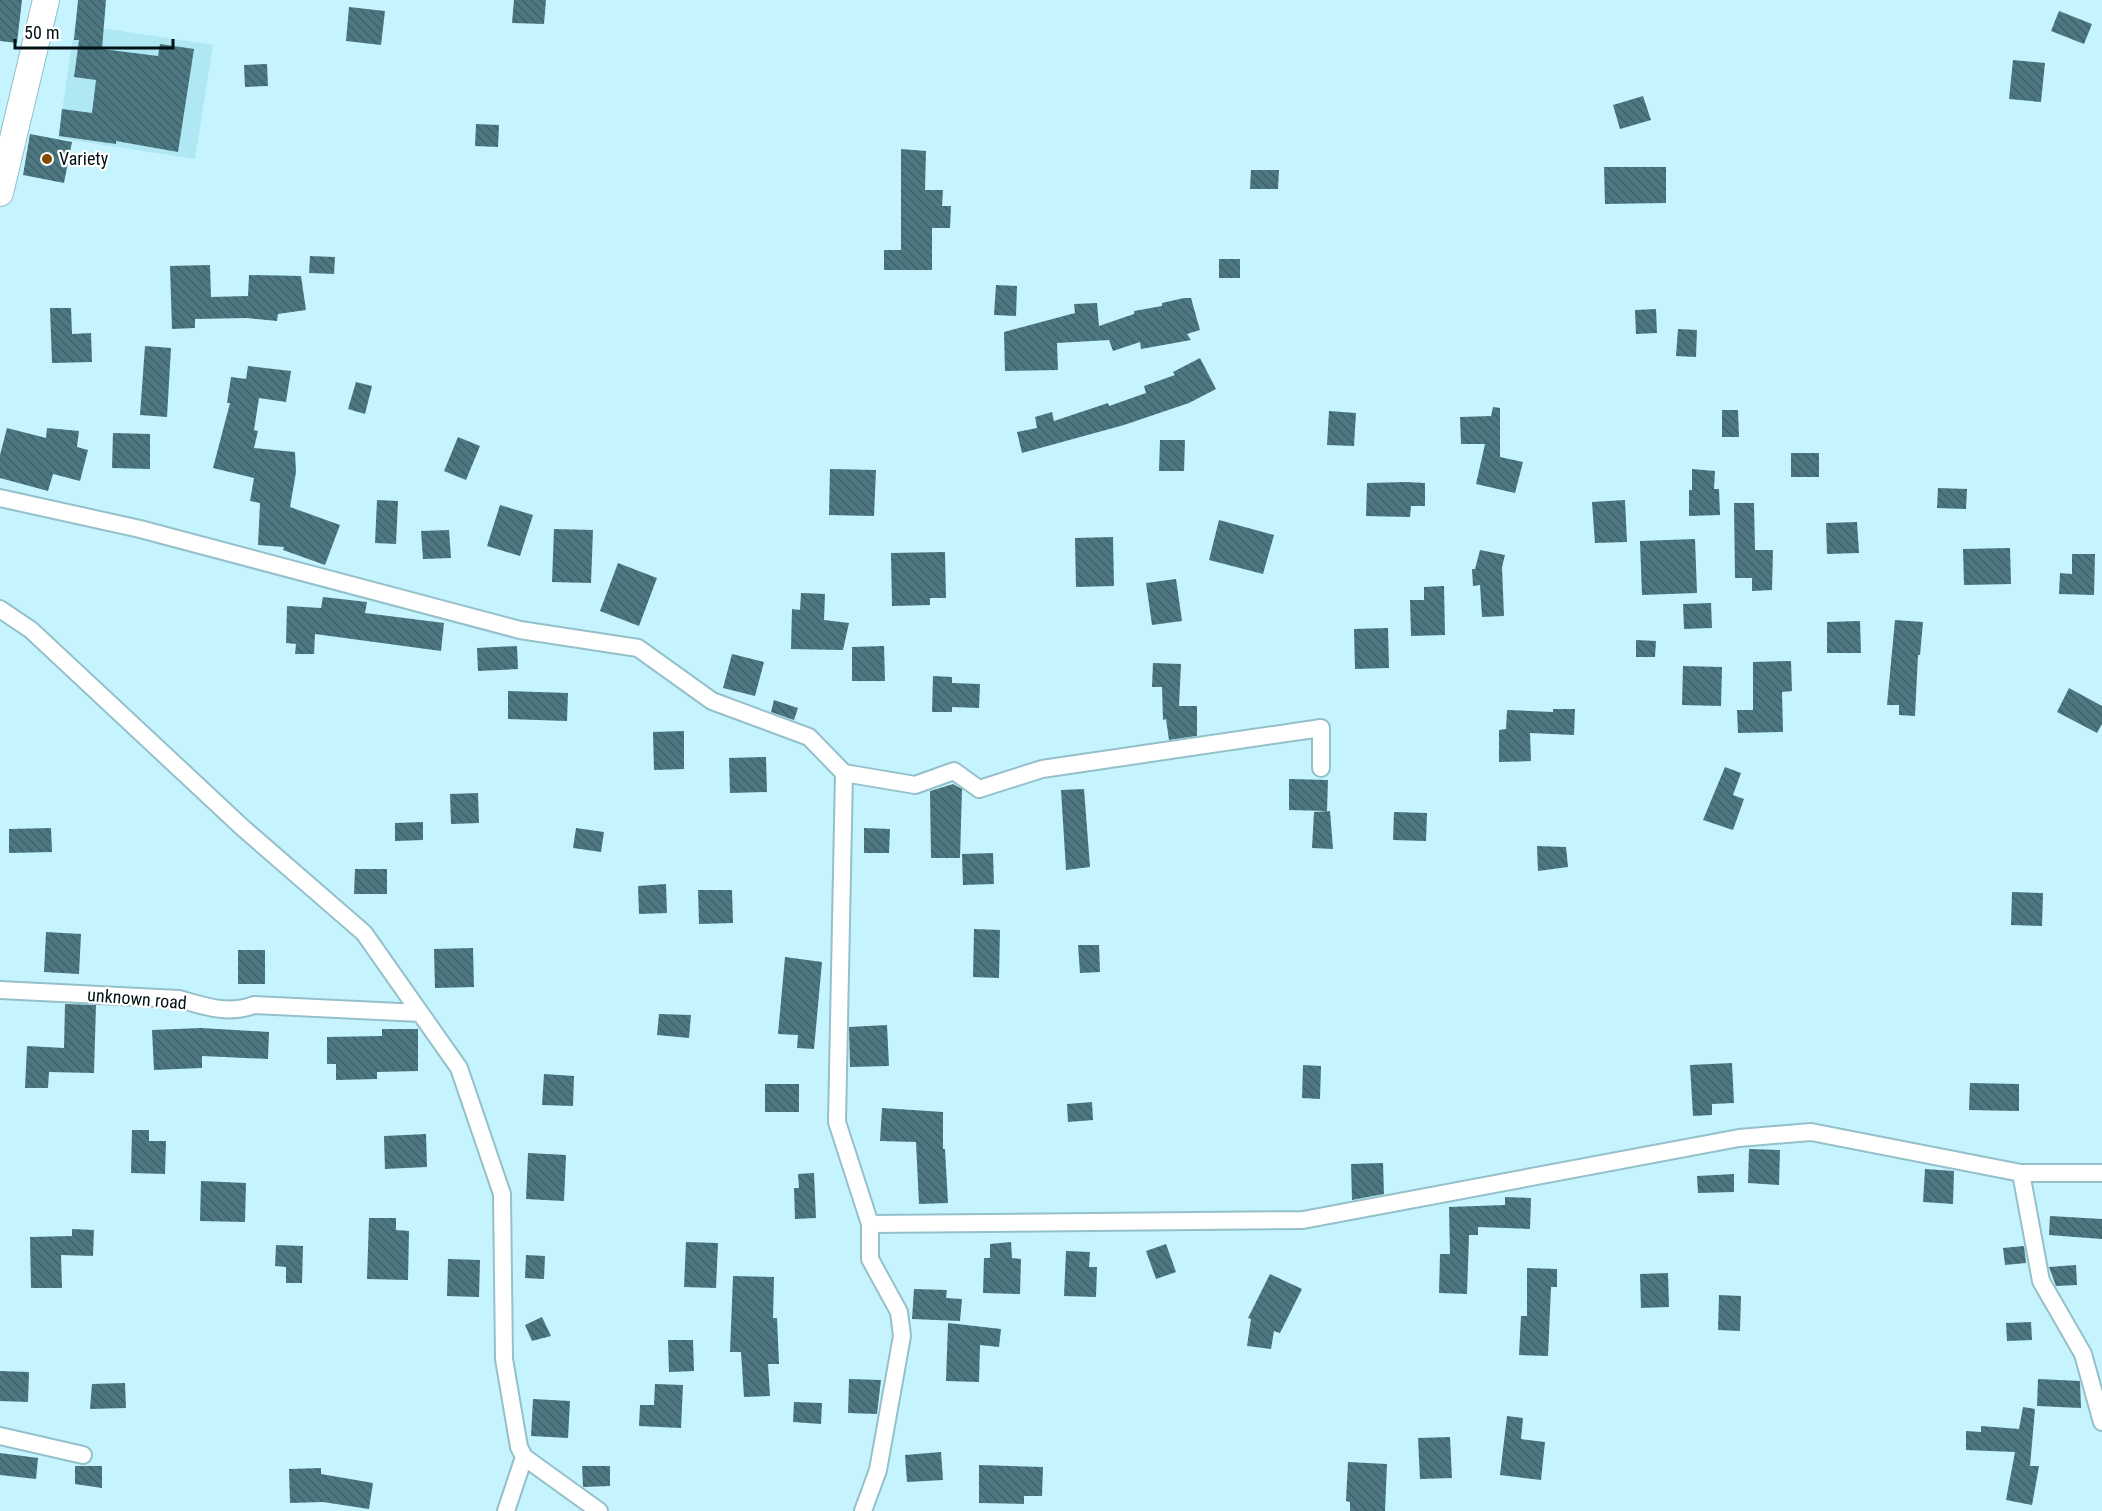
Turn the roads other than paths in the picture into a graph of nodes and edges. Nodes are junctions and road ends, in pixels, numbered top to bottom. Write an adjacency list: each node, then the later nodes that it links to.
1 (46, 0): 2 (main road)
2 (0, 193)
3 (0, 498): 6 (street)
4 (0, 609): 8 (street)
5 (1321, 768): 6 (street)
6 (844, 773): 11 (street)
7 (0, 990): 8 (street, unknown road)
8 (420, 1013): 15 (street)
9 (2021, 1173): 10 (street); 11 (street); 12 (street)
10 (2102, 1173)
11 (870, 1224): 18 (street)
12 (2102, 1422)
13 (0, 1436): 14 (street)
14 (83, 1455)
15 (524, 1457): 16 (street); 17 (street)
16 (506, 1511)
17 (600, 1511)
18 (863, 1511)

